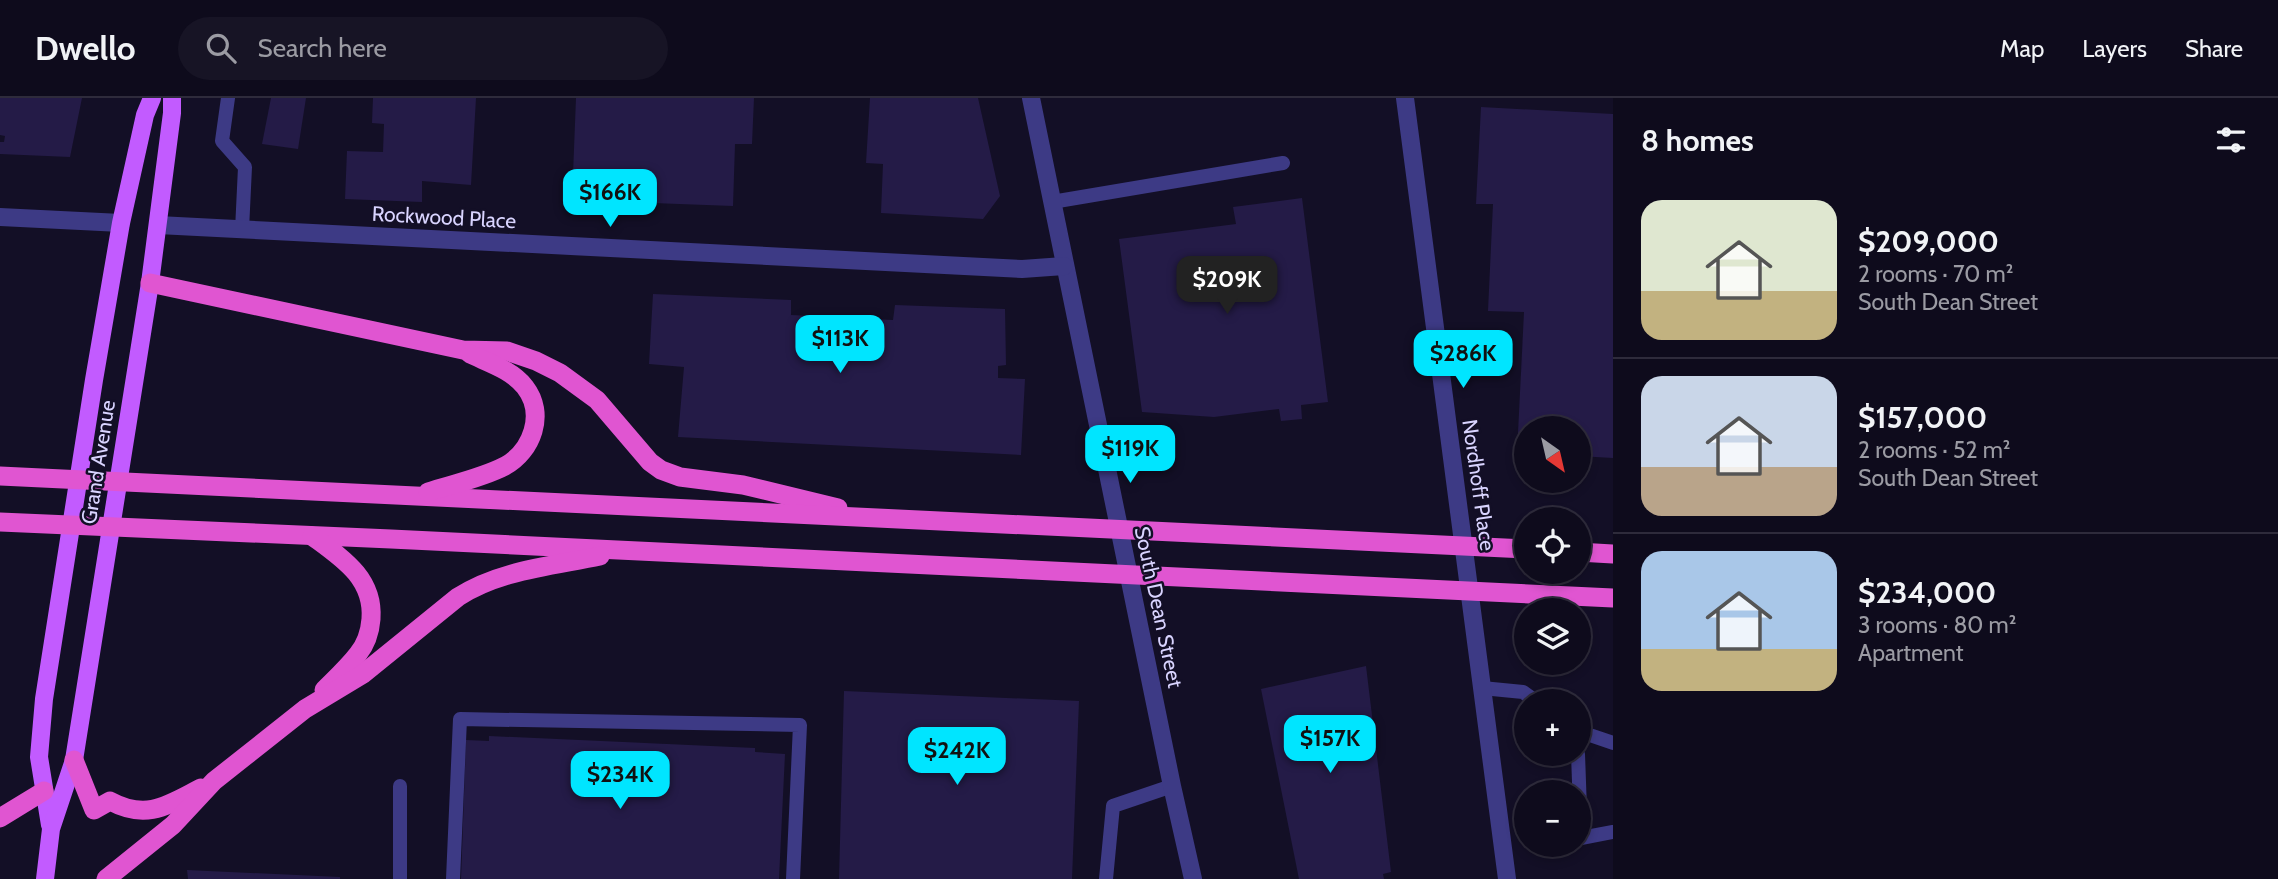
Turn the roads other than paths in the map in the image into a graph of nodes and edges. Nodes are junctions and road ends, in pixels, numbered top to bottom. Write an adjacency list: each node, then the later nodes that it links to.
1 (152, 98): 9 (main road, Grand Avenue)
2 (172, 98): 10 (main road, Grand Avenue)
3 (228, 98): 11 (lane)
4 (1031, 98): 7 (street, South Dean Street)
5 (1405, 98): 25 (street, Nordhoff Place)
6 (1283, 163): 7 (lane)
7 (1052, 202): 12 (street, South Dean Street)
8 (0, 217): 9 (street)
9 (121, 223): 35 (main road, Grand Avenue)
10 (158, 225): 11 (street, Rockwood Place); 13 (main road, Grand Avenue)
11 (242, 230): 12 (street, Rockwood Place)
12 (1064, 266): 34 (street, South Dean Street)
13 (150, 284): 14 (highway); 30 (main road, Grand Avenue)
14 (463, 350): 16 (highway); 17 (highway)
15 (0, 476): 16 (highway)
16 (417, 496): 17 (highway)
17 (884, 519): 20 (highway)
18 (0, 522): 19 (highway)
19 (312, 536): 21 (highway); 27 (highway)
20 (1514, 549)
21 (626, 551): 24 (highway); 27 (highway)
22 (1591, 553): 23 (highway)
23 (1613, 554)
24 (1613, 598)
25 (1482, 688): 26 (lane); 46 (street, Nordhoff Place)
26 (1514, 691)
27 (305, 709): 32 (highway)
28 (1591, 735): 29 (lane)
29 (1613, 743)
30 (74, 760): 32 (highway); 37 (main road, Grand Avenue)
31 (1578, 766): 38 (lane)
32 (214, 781): 40 (highway)
33 (400, 786): 41 (lane)
34 (1172, 786): 44 (lane); 45 (street, South Dean Street)
35 (44, 791): 36 (highway); 37 (main road, Grand Avenue)
36 (0, 818)
37 (51, 829): 39 (main road, Grand Avenue)
38 (1613, 832)
39 (45, 879)
40 (106, 879)
41 (400, 879)
42 (453, 879): 43 (lane)
43 (793, 879)
44 (1106, 879)
45 (1193, 879)
46 (1507, 879)

